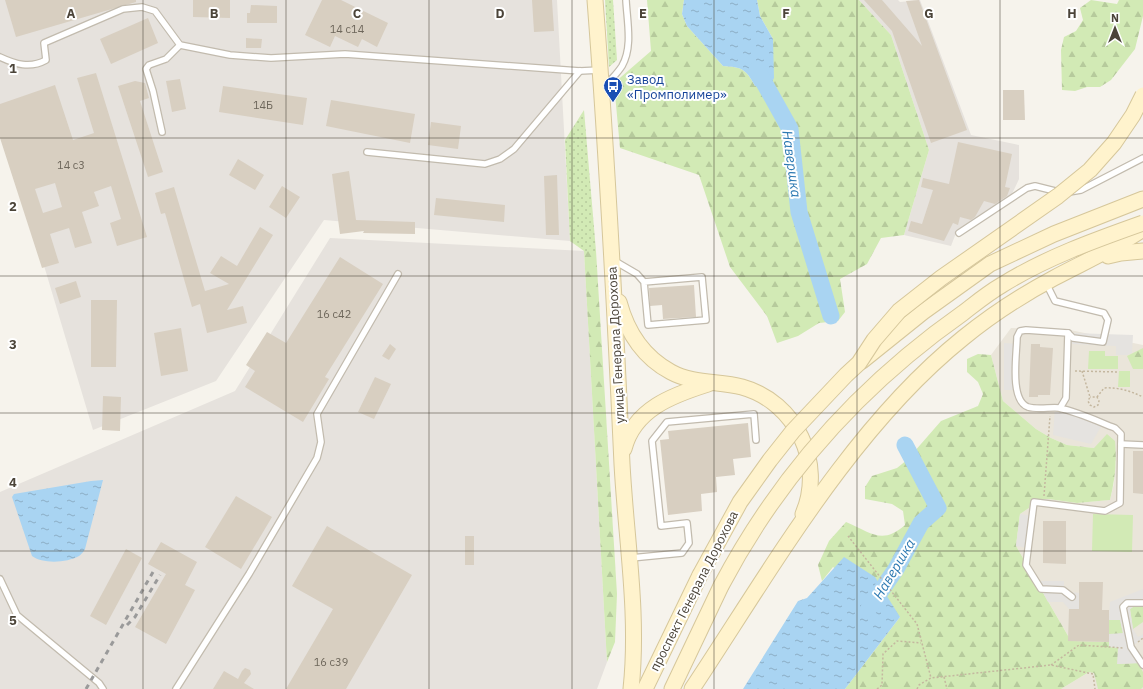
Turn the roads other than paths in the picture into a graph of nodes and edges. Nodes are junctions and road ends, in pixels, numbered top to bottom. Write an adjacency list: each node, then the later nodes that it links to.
1 (595, 0): 5 (main road, улица Генерала Дорохова)
2 (626, 0): 7 (lane)
3 (180, 45): 4 (lane); 6 (lane); 9 (lane)
4 (0, 57)
5 (601, 70): 6 (lane); 7 (main road, улица Генерала Дорохова)
6 (580, 71): 10 (lane)
7 (602, 90): 17 (main road, улица Генерала Дорохова)
8 (1143, 95): 24 (main road, bridge)
9 (162, 132)
10 (367, 152)
11 (1143, 158): 15 (lane)
12 (1143, 199): 24 (main road, проспект Генерала Дорохова)
13 (1143, 223): 41 (main road, проспект Генерала Дорохова, bridge)
14 (1143, 229): 18 (main road)
15 (959, 233)
16 (1143, 251): 18 (main road)
17 (612, 259): 20 (main road, улица Генерала Дорохова); 21 (lane)
18 (1089, 261): 22 (main road)
19 (398, 274): 38 (lane)
20 (613, 277): 25 (main road); 30 (main road, улица Генерала Дорохова)
21 (644, 282): 21 (lane)
22 (1046, 283): 23 (lane); 31 (main road)
23 (1068, 332): 26 (lane); 26 (lane)
24 (859, 363): 40 (main road, проспект Генерала Дорохова, bridge)
25 (711, 384): 30 (main road); 31 (main road)
26 (1060, 408): 28 (lane)
27 (756, 440): 32 (lane)
28 (1121, 444): 29 (lane); 34 (lane)
29 (1143, 445)
30 (622, 458): 32 (main road, улица Генерала Дорохова)
31 (794, 535): 42 (main road)
32 (628, 558): 39 (main road, улица Генерала Дорохова)
33 (0, 579): 37 (lane)
34 (1072, 597)
35 (1143, 603): 36 (lane)
36 (1143, 665)
37 (103, 689)
38 (176, 689)
39 (631, 689)
40 (645, 689)
41 (672, 689)
42 (692, 689)

